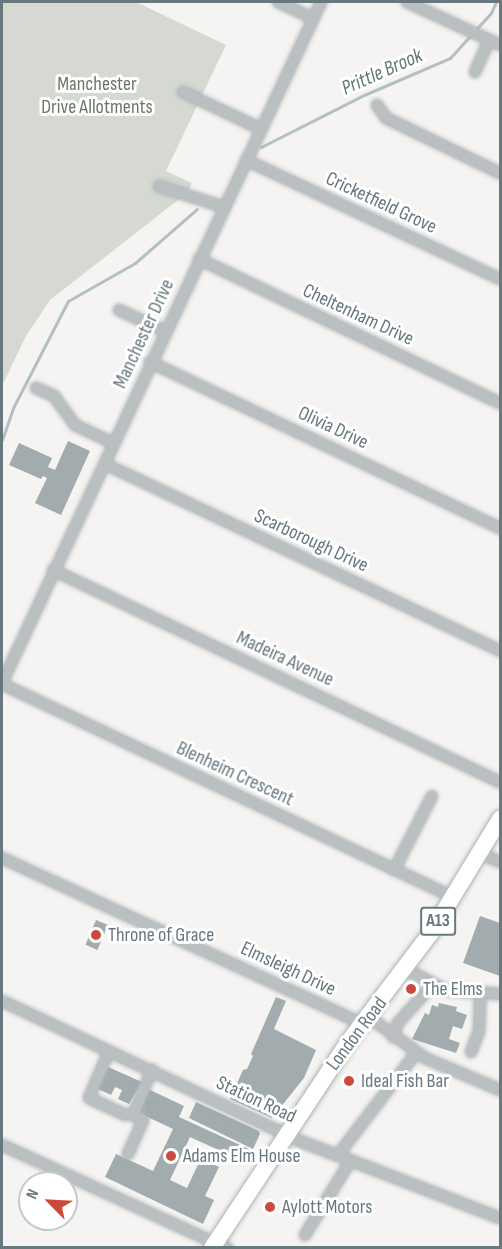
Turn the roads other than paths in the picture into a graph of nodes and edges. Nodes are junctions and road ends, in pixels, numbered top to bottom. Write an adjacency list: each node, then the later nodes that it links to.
1 (278, 2): 5 (street)
2 (321, 2): 5 (street, Manchester Drive)
3 (407, 2): 4 (street)
4 (426, 5): 6 (street)
5 (313, 18): 11 (street, Manchester Drive)
6 (489, 40): 7 (street); 8 (street)
7 (501, 45)
8 (475, 72)
9 (183, 92): 11 (street)
10 (377, 105): 13 (street)
11 (261, 129): 12 (street, Manchester Drive)
12 (246, 160): 15 (street, Manchester Drive); 17 (street, Cricketfield Grove)
13 (501, 173)
14 (159, 186): 15 (street)
15 (224, 207): 16 (street, Manchester Drive)
16 (199, 259): 19 (street, Manchester Drive); 22 (street, Cheltenham Drive)
17 (501, 279)
18 (119, 310): 19 (street)
19 (165, 331): 20 (street, Manchester Drive)
20 (150, 362): 23 (street, Manchester Drive); 25 (street, Olivia Drive)
21 (36, 388): 23 (street)
22 (501, 403)
23 (113, 443): 24 (street, Manchester Drive)
24 (105, 464): 26 (street, Manchester Drive); 27 (street, Scarborough Drive)
25 (501, 528)
26 (53, 570): 28 (street, Manchester Drive); 29 (street, Madeira Avenue)
27 (501, 651)
28 (2, 684): 35 (street, Blenheim Crescent)
29 (501, 782)
30 (432, 796): 35 (street)
31 (501, 819): 32 (main road, London Road / A13)
32 (479, 853): 34 (street); 36 (main road, London Road / A13)
33 (2, 858): 42 (street, Elmsleigh Drive)
34 (501, 862)
35 (394, 870): 36 (street, Blenheim Crescent)
36 (452, 897): 37 (main road, London Road / A13)
37 (406, 969): 38 (street); 42 (main road, London Road / A13)
38 (432, 985): 39 (street); 43 (street)
39 (480, 993): 40 (street); 45 (street)
40 (501, 994)
41 (2, 1001): 44 (street, Station Road)
42 (366, 1021): 43 (street, Elmsleigh Drive); 50 (main road, London Road / A13)
43 (393, 1037): 46 (street, Elmsleigh Drive)
44 (109, 1051): 47 (street, Station Road); 49 (street)
45 (471, 1052)
46 (416, 1053): 48 (street, Elmsleigh Drive); 53 (street)
47 (152, 1070): 50 (street, Station Road); 52 (street)
48 (501, 1090)
49 (125, 1115)
50 (286, 1134): 53 (street, Station Road); 57 (main road, London Road / A13)
51 (2, 1145): 57 (street)
52 (128, 1154)
53 (338, 1155): 54 (street, Station Road)
54 (351, 1160): 55 (street, Station Road); 56 (street)
55 (501, 1218)
56 (304, 1235)
57 (218, 1245)

